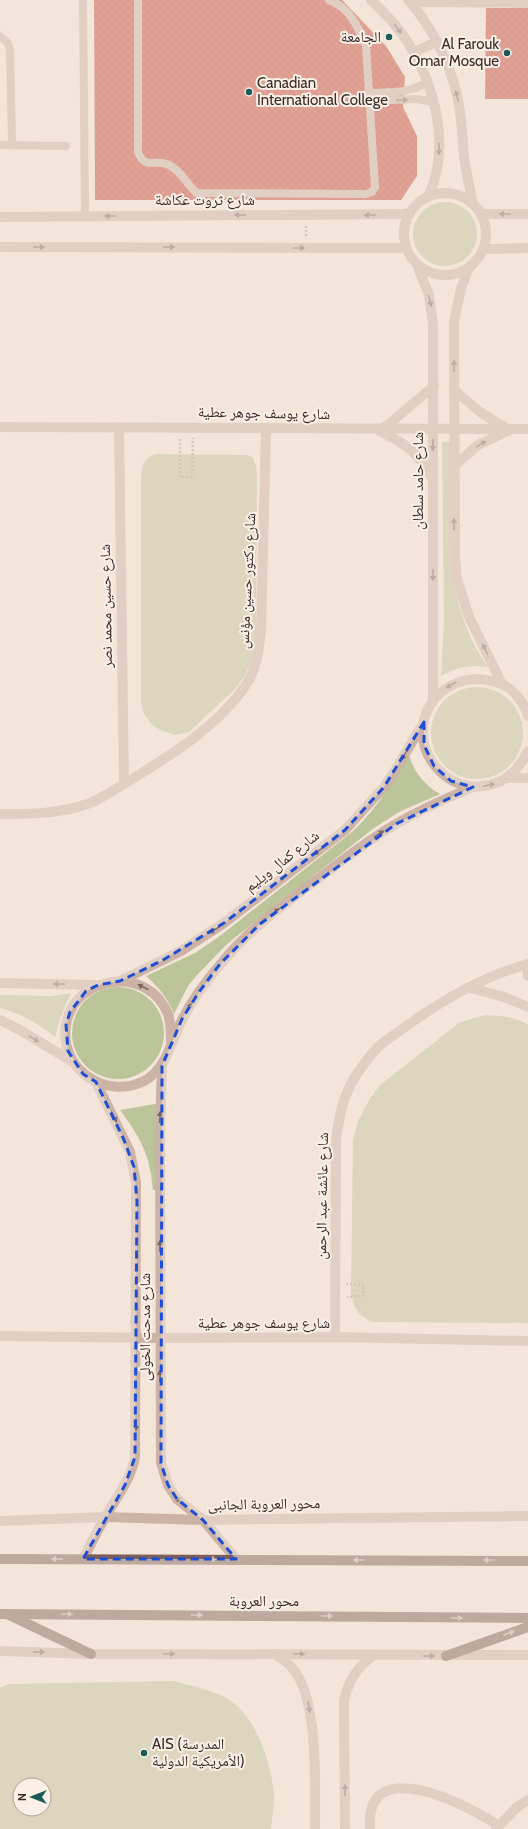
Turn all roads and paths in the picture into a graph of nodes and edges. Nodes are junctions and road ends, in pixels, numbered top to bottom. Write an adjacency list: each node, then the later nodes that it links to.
1 (83, 0): 22 (lane)
2 (138, 0): 11 (lane)
3 (329, 0): 11 (lane)
4 (371, 0): 9 (street, one-way to 9)
5 (409, 2): 6 (lane); 8 (street)
6 (528, 4)
7 (0, 36): 14 (lane)
8 (436, 42): 9 (street); 17 (street, one-way to 8)
9 (414, 52): 10 (street)
10 (428, 81): 11 (lane); 12 (street)
11 (371, 97): 12 (lane, one-way to 12)
12 (434, 102): 16 (street, one-way to 16)
13 (0, 145): 14 (lane)
14 (12, 145): 15 (lane)
15 (66, 146)
16 (428, 197): 17 (street); 18 (street)
17 (473, 204): 19 (street)
18 (409, 214): 21 (street, شارع ثروت عكاشة, one-way to 21); 26 (street)
19 (481, 214): 20 (street, one-way to 19); 28 (street)
20 (528, 214)
21 (306, 215): 22 (street, شارع ثروت عكاشة, one-way to 22); 25 (path)
22 (85, 216): 23 (street, شارع ثروت عكاشة)
23 (0, 217)
24 (0, 247): 25 (street, one-way to 25)
25 (306, 248): 26 (street)
26 (406, 248): 29 (street)
27 (528, 248): 28 (street)
28 (484, 249): 30 (street)
29 (417, 265): 30 (street); 31 (street, شارع حامد سلطان, one-way to 31)
30 (468, 269): 32 (street, one-way to 30)
31 (434, 386): 38 (street); 39 (street, شارع حامد سلطان)
32 (454, 390): 40 (street); 41 (street)
33 (0, 427): 34 (street, شارع يوسف جوهر عطية)
34 (119, 427): 35 (street, شارع يوسف جوهر عطية); 52 (street, شارع حسين محمد نصر)
35 (180, 428): 36 (street, شارع يوسف جوهر عطية); 36 (path)
36 (193, 428): 37 (street, شارع يوسف جوهر عطية)
37 (266, 428): 38 (street, شارع يوسف جوهر عطية); 52 (street, شارع دكتور حسين مؤنس)
38 (380, 429): 39 (street, شارع يوسف جوهر عطية); 44 (street)
39 (433, 429): 40 (street, شارع يوسف جوهر عطية); 44 (street, شارع حامد سلطان, one-way to 44)
40 (454, 429): 41 (street, شارع يوسف جوهر عطية); 43 (street)
41 (510, 429): 42 (street, شارع يوسف جوهر عطية); 43 (street, one-way to 41)
42 (528, 429)
43 (454, 466): 45 (street, one-way to 43)
44 (433, 480): 46 (street, شارع حامد سلطان, one-way to 46)
45 (502, 684): 46 (street, one-way to 46); 47 (street)
46 (433, 701): 48 (street, شارع كمال ويليم)
47 (527, 712)
48 (424, 722): 53 (street); 57 (street, شارع كمال ويليم, one-way to 57)
49 (528, 751): 50 (street)
50 (508, 778): 51 (street); 53 (street, one-way to 50)
51 (528, 778)
52 (124, 784): 54 (street, شارع دكتور حسين مؤنس)
53 (473, 787): 63 (street, one-way to 53)
54 (0, 814)
55 (528, 965): 56 (street); 60 (street, شارع عائشة عبد الرحمن)
56 (528, 976)
57 (120, 981): 59 (street); 63 (street, one-way to 57)
58 (0, 983): 59 (street, one-way to 58)
59 (98, 985): 64 (street)
60 (471, 988): 61 (street); 67 (street, شارع عائشة عبد الرحمن)
61 (528, 1007)
62 (0, 1020): 64 (street, one-way to 64)
63 (171, 1043): 65 (street)
64 (73, 1063): 66 (street)
65 (162, 1066): 66 (street); 72 (street, شارع مدحت الخولى, one-way to 65)
66 (96, 1082): 71 (street, شارع مدحت الخولى, one-way to 71)
67 (335, 1284): 68 (street, شارع عائشة عبد الرحمن); 68 (path)
68 (335, 1297): 70 (street, شارع عائشة عبد الرحمن)
69 (0, 1336): 71 (street, شارع يوسف جوهر عطية)
70 (335, 1337): 72 (street, شارع يوسف جوهر عطية); 73 (street, شارع يوسف جوهر عطية)
71 (137, 1338): 72 (street, شارع يوسف جوهر عطية); 75 (street, شارع مدحت الخولى, one-way to 75)
72 (160, 1338): 76 (street, شارع مدحت الخولى, one-way to 72)
73 (528, 1341)
74 (528, 1516): 76 (street, محور العروبة الجانبى)
75 (105, 1518): 76 (street, محور العروبة الجانبى); 77 (street, محور العروبة الجانبى); 79 (street, شارع مدحت الخولى)
76 (203, 1520): 80 (street, شارع مدحت الخولى)
77 (0, 1521)
78 (0, 1559): 79 (main road, one-way to 78)
79 (83, 1559): 80 (main road, one-way to 79)
80 (236, 1559): 81 (main road, one-way to 80)
81 (528, 1561)
82 (3, 1614): 83 (main road, محور العروبة, one-way to 83); 86 (main road)
83 (528, 1618)
84 (528, 1627): 90 (main road, one-way to 84)
85 (0, 1651): 86 (street, one-way to 86)
86 (91, 1654): 87 (street, one-way to 87)
87 (274, 1654): 88 (street, one-way to 88); 93 (street, one-way to 93)
88 (374, 1655): 90 (street, one-way to 90); 94 (street, one-way to 88)
89 (528, 1655): 90 (street)
90 (446, 1656)
91 (528, 1800): 92 (street)
92 (498, 1827): 95 (street)
93 (315, 1829)
94 (345, 1829)
95 (370, 1829)

